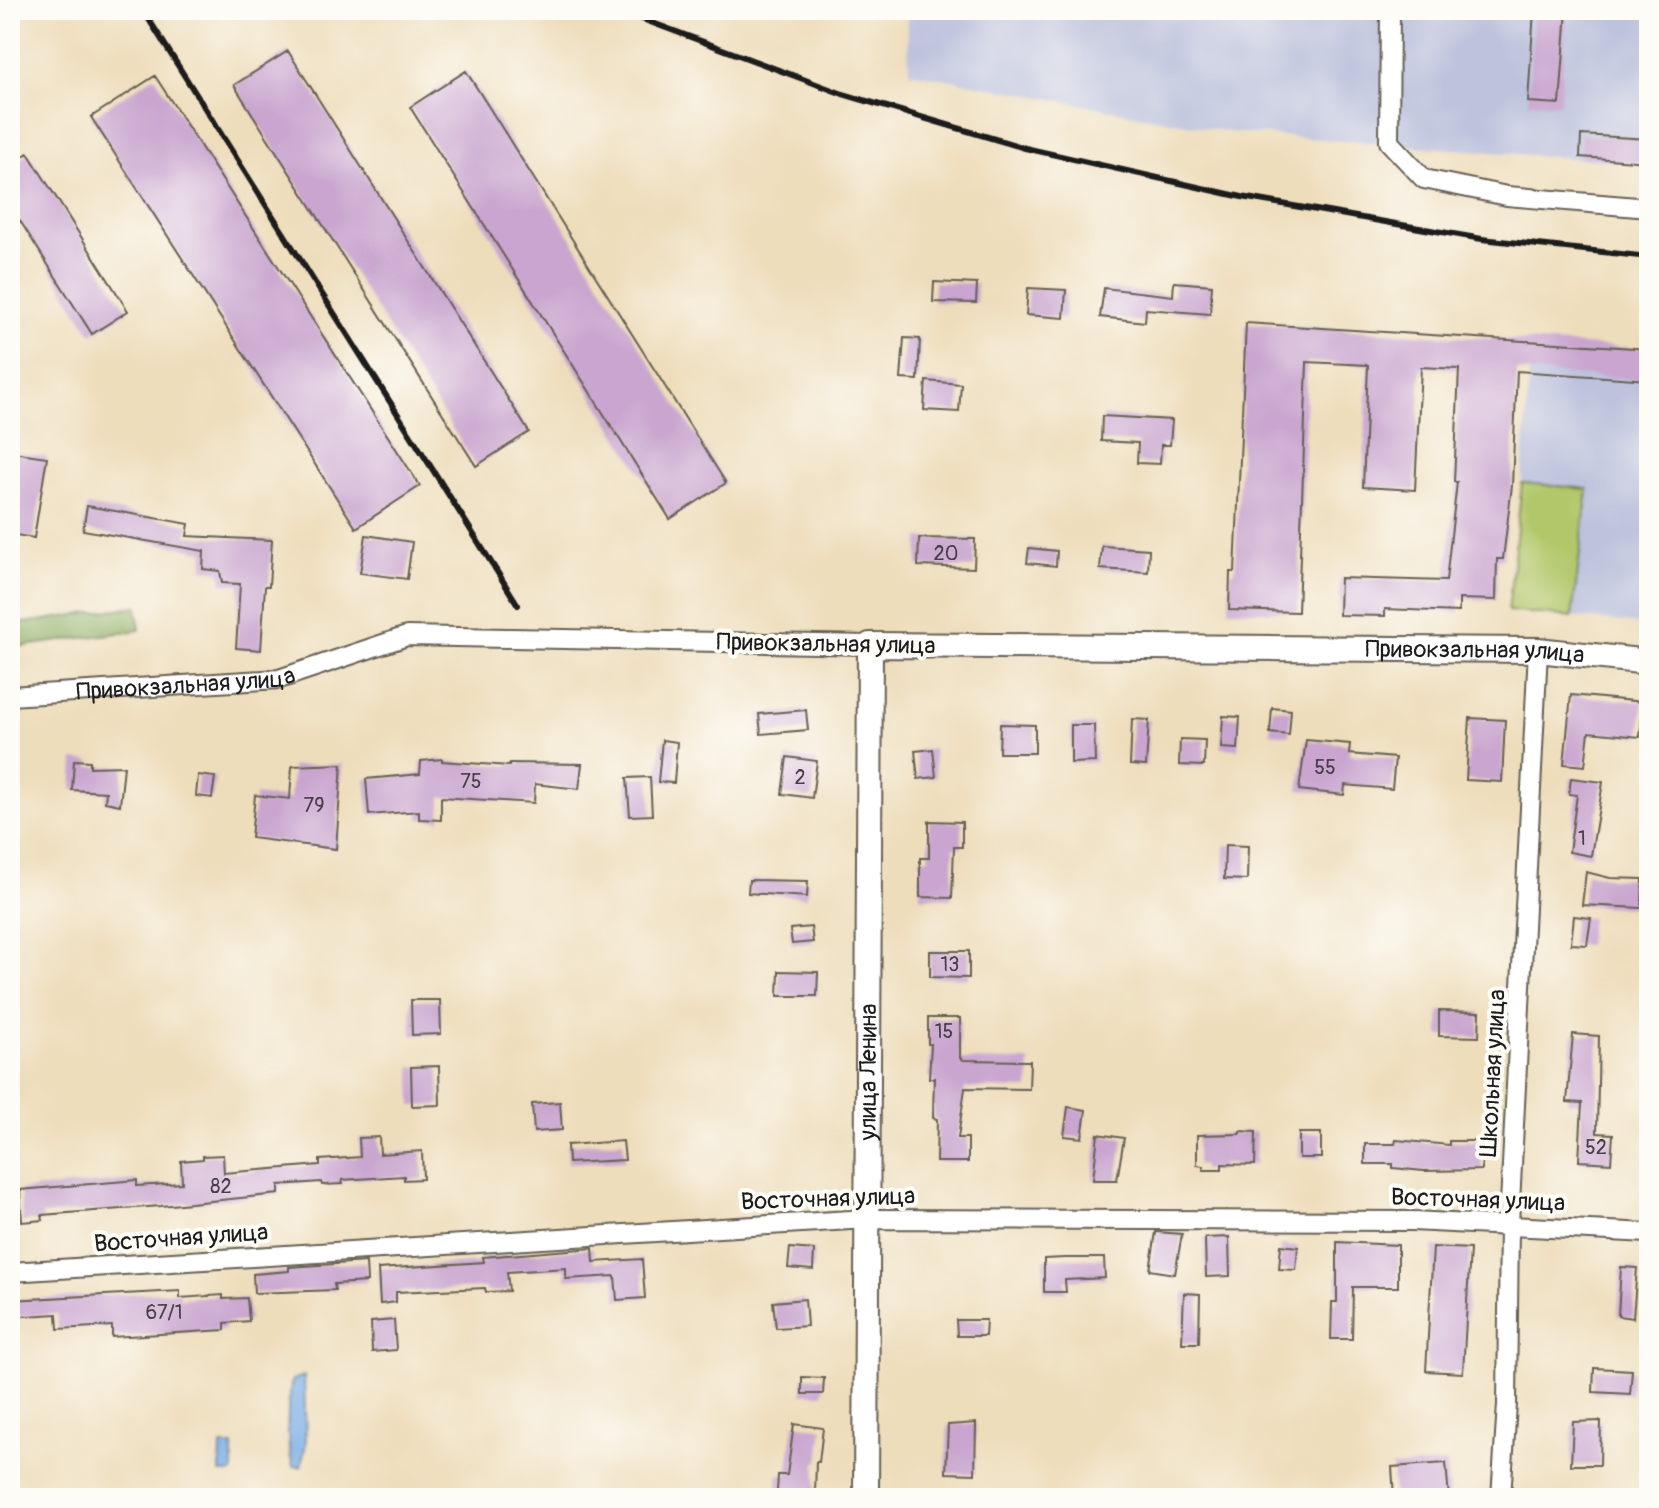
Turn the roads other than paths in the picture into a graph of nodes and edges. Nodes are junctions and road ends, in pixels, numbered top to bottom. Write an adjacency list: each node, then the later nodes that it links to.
1 (1390, 10): 2 (street)
2 (1649, 208)
3 (870, 645): 4 (street, Привокзальная улица); 6 (street, Привокзальная улица); 7 (street, улица Ленина)
4 (1538, 650): 5 (street, Привокзальная улица); 8 (street, Школьная улица)
5 (1649, 662)
6 (10, 696)
7 (867, 1219): 8 (street, Восточная улица); 10 (street, Восточная улица); 11 (street, улица Ленина)
8 (1509, 1224): 9 (street, Восточная улица); 12 (street, Школьная улица)
9 (1649, 1233)
10 (10, 1272)
11 (866, 1498)
12 (1501, 1498)

